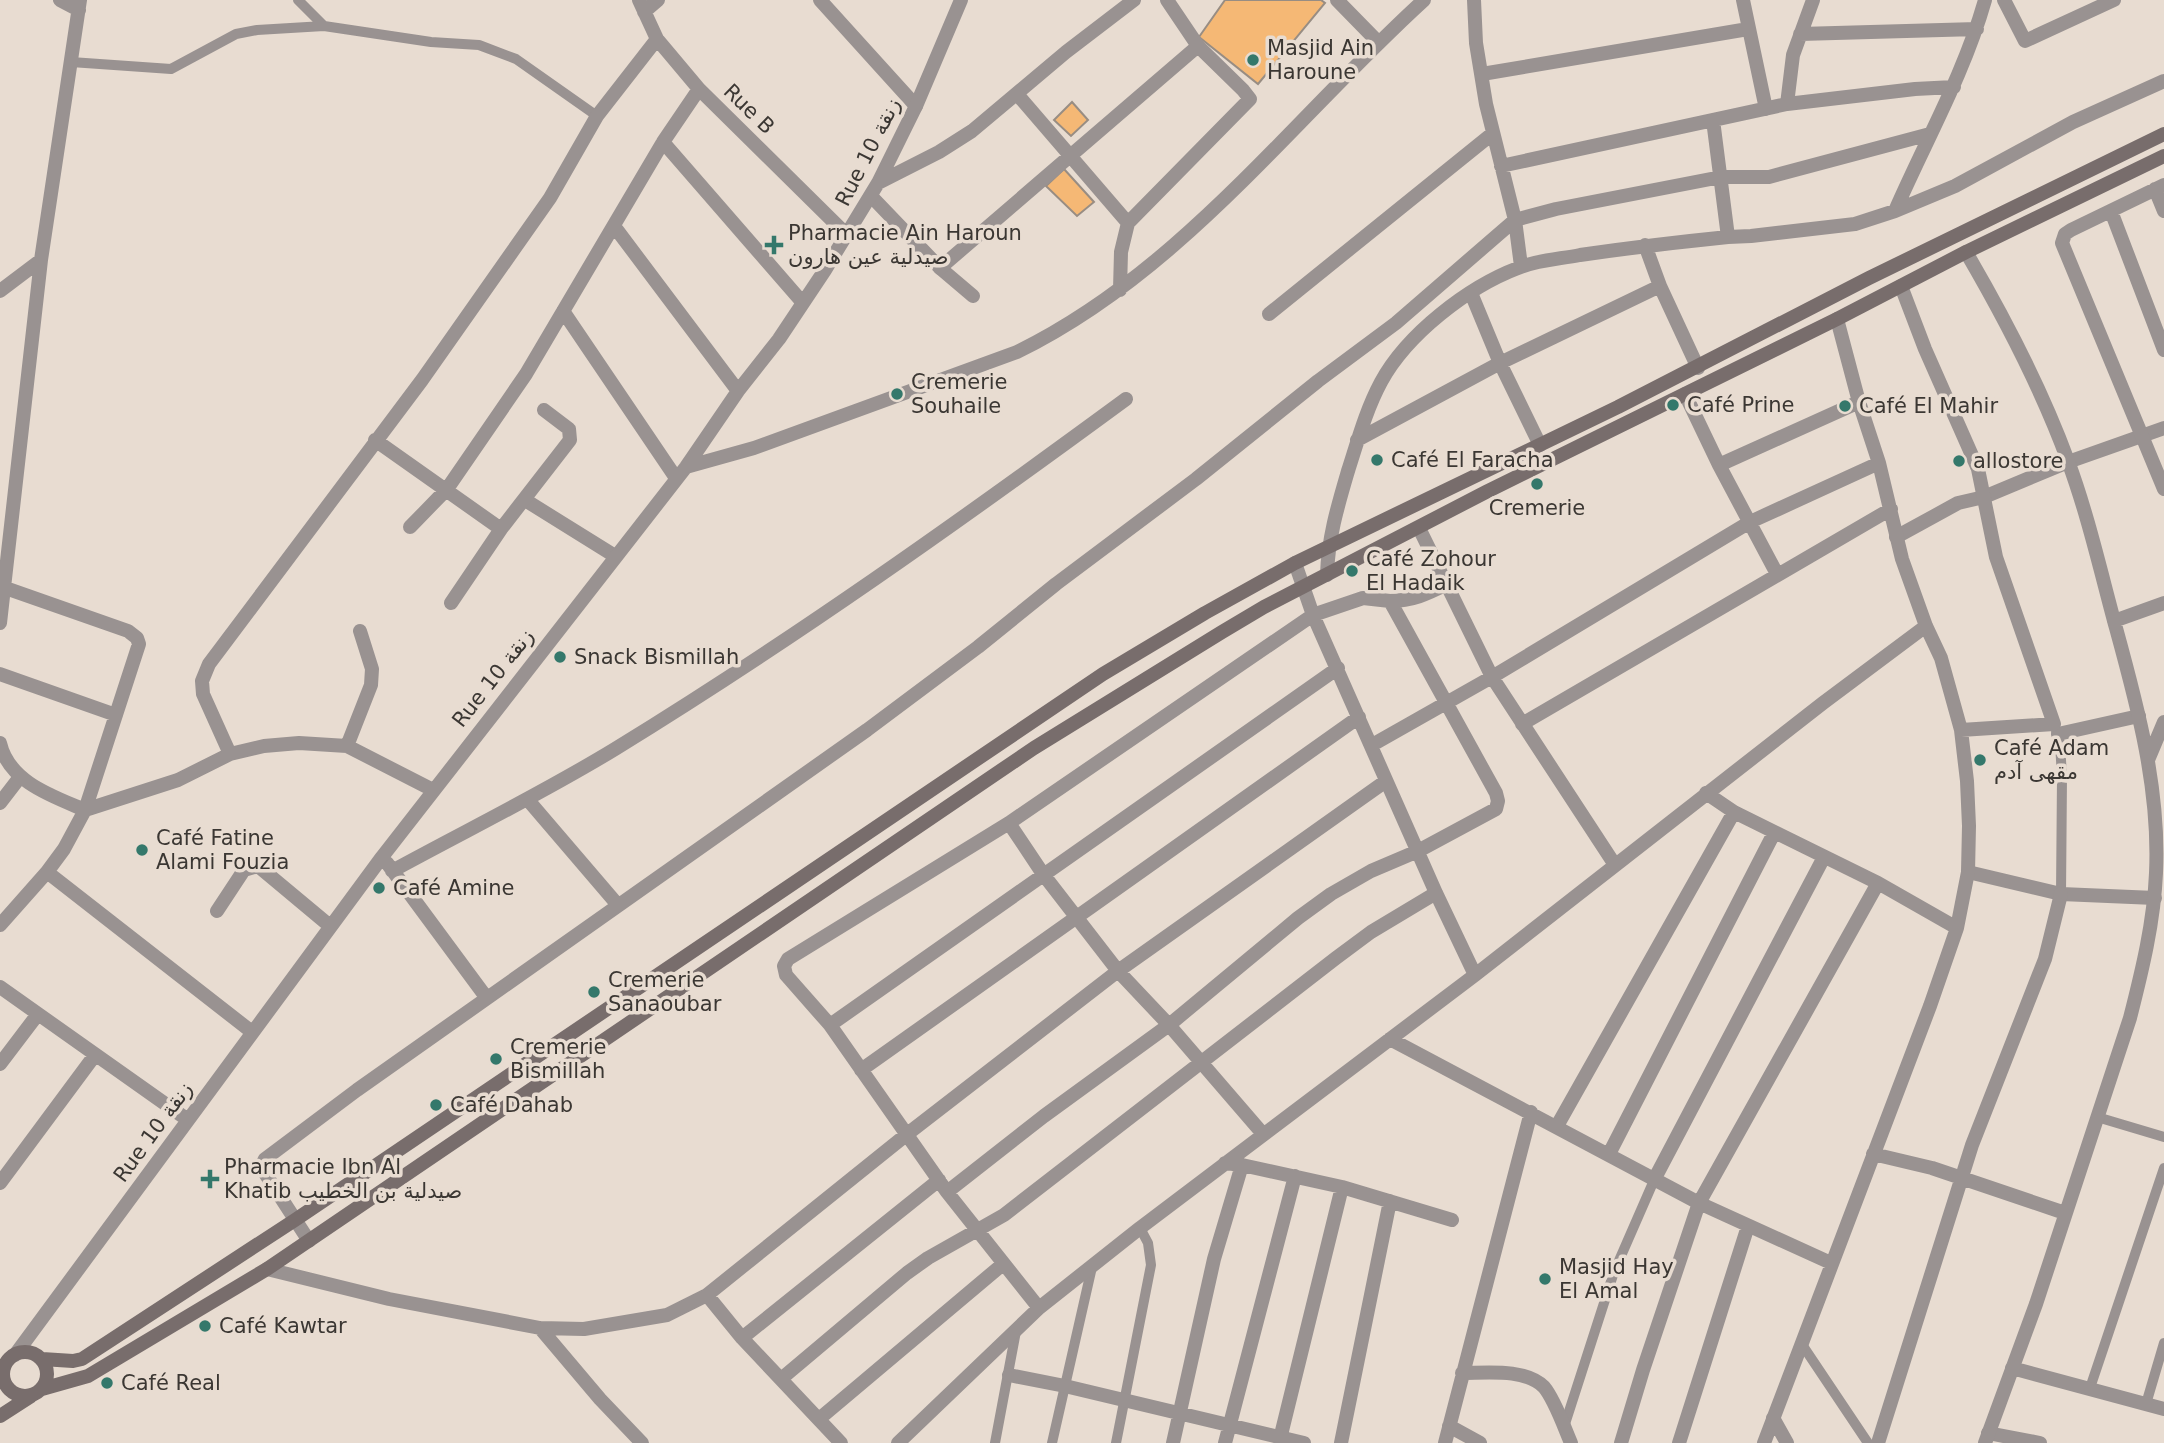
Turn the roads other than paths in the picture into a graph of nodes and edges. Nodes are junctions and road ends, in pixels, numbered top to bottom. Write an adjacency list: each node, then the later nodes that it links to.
1 (60, 0): 16 (street)
2 (298, 0): 18 (lane)
3 (658, 0): 17 (street)
4 (820, 0): 32 (street)
5 (961, 0): 32 (street, Rue 10 زنقة)
6 (1134, 0): 30 (street)
7 (1167, 0): 24 (street)
8 (1337, 0): 23 (street)
9 (1424, 0): 23 (street)
10 (1474, 0): 26 (street)
11 (1743, 0): 19 (street)
12 (1813, 0): 21 (street)
13 (1985, 0): 20 (street)
14 (2004, 0): 15 (street)
15 (2114, 0)
16 (80, 5): 25 (street)
17 (642, 6): 22 (street, Rue B)
18 (324, 26): 25 (lane); 34 (lane)
19 (1748, 29): 26 (street); 33 (street)
20 (1977, 29): 21 (street); 28 (street)
21 (1800, 34): 31 (street)
22 (657, 39): 29 (street, Rue B); 34 (street)
23 (1378, 42): 62 (street)
24 (1198, 46): 41 (street); 50 (street)
25 (71, 62): 56 (street)
26 (1482, 74): 36 (street)
27 (2164, 81): 46 (street)
28 (1954, 87): 31 (street); 37 (street)
29 (699, 89): 39 (street); 52 (street, Rue B)
30 (1017, 94): 41 (street); 45 (street)
31 (1787, 104): 33 (street)
32 (916, 106): 45 (street, Rue 10 زنقة)
33 (1766, 109): 35 (street)
34 (597, 117): 79 (street)
35 (1713, 120): 42 (street); 43 (street)
36 (1492, 134): 42 (street); 67 (street)
37 (1930, 134): 43 (street); 46 (street)
38 (2164, 134): 71 (main road)
39 (663, 142): 51 (street); 65 (street)
40 (2164, 156): 55 (main road)
41 (1070, 157): 50 (street); 58 (street)
42 (1501, 166): 49 (street)
43 (1721, 177): 49 (street); 53 (street)
44 (2159, 187): 47 (street); 48 (street)
45 (874, 190): 52 (street, Rue 10 زنقة); 58 (street)
46 (1895, 211): 53 (street)
47 (2111, 211): 69 (street); 78 (street)
48 (2164, 211)
49 (1515, 220): 57 (street); 150 (street)
50 (1128, 223): 62 (street)
51 (614, 226): 66 (street); 72 (street)
52 (847, 235): 65 (street, Rue 10 زنقة)
53 (1728, 237): 54 (street)
54 (1645, 245): 57 (street); 59 (street)
55 (1966, 252): 60 (main road); 82 (street)
56 (41, 260): 61 (street); 103 (street)
57 (1521, 266): 63 (street)
58 (940, 268): 64 (street)
59 (1660, 286): 70 (street); 71 (street)
60 (1901, 286): 68 (main road); 88 (street)
61 (0, 289)
62 (1120, 290): 85 (street)
63 (1471, 293): 70 (street); 80 (street)
64 (973, 296)
65 (803, 303): 72 (street, Rue 10 زنقة)
66 (563, 312): 85 (street); 86 (street)
67 (1269, 314)
68 (1837, 319): 73 (main road); 75 (street)
69 (2164, 350)
70 (1500, 363): 80 (street); 81 (street)
71 (1698, 368): 81 (main road)
72 (738, 391): 85 (street, Rue 10 زنقة)
73 (1685, 394): 84 (street); 93 (main road)
74 (1126, 399): 132 (street)
75 (1860, 402): 83 (street); 84 (street)
76 (544, 410): 89 (street)
77 (2164, 428): 78 (street)
78 (2141, 437): 82 (street); 87 (street)
79 (375, 440): 86 (street); 126 (street)
80 (1357, 440): 96 (street)
81 (1540, 445): 96 (main road)
82 (2068, 462): 88 (street); 108 (street)
83 (1879, 463): 90 (street); 91 (street)
84 (1719, 465): 91 (street)
85 (681, 473): 97 (street, Rue 10 زنقة)
86 (447, 489): 92 (street); 94 (street)
87 (2164, 489)
88 (1984, 497): 95 (street); 121 (street)
89 (525, 500): 94 (street); 97 (street)
90 (1891, 509): 95 (street); 99 (street)
91 (1750, 522): 99 (street); 114 (street)
92 (410, 527)
93 (1419, 528): 100 (main road); 101 (street)
94 (501, 529): 105 (street)
95 (1896, 537): 110 (street)
96 (1328, 547): 98 (main road); 100 (street)
97 (615, 556): 130 (street, Rue 10 زنقة)
98 (1295, 563): 102 (street); 191 (main road)
99 (1777, 574): 120 (street)
100 (1327, 575): 102 (main road)
101 (1447, 584): 104 (street); 114 (street)
102 (1303, 587): 107 (street); 196 (main road)
103 (2, 588): 109 (street); 116 (street)
104 (1390, 601): 107 (street); 115 (street)
105 (451, 603)
106 (2164, 603): 108 (street)
107 (1313, 615): 112 (street); 136 (street)
108 (2114, 621): 117 (street)
109 (0, 623)
110 (1926, 626): 122 (street); 131 (street)
111 (360, 631): 125 (street)
112 (1338, 668): 118 (street); 145 (street)
113 (0, 674): 116 (street)
114 (1492, 677): 115 (street); 120 (street)
115 (1446, 702): 124 (street); 138 (street)
116 (116, 715): 134 (street)
117 (2138, 716): 121 (street); 127 (street)
118 (1359, 717): 124 (street); 152 (street)
119 (2164, 722): 127 (street)
120 (1522, 724): 141 (street)
121 (2056, 729): 122 (street); 148 (lane)
122 (1961, 730): 144 (street)
123 (0, 743): 128 (street)
124 (1372, 745): 129 (street)
125 (347, 746): 126 (street); 130 (street)
126 (230, 754): 134 (street)
127 (2148, 760): 149 (street)
128 (20, 777): 133 (street); 134 (street)
129 (1386, 780): 138 (street); 156 (street)
130 (433, 790): 139 (street, Rue 10 زنقة)
131 (1706, 793): 135 (street); 141 (street)
132 (528, 800): 142 (street); 150 (street)
133 (0, 803)
134 (85, 810): 143 (street)
135 (1734, 812): 137 (street); 172 (street)
136 (1009, 823): 145 (street); 162 (street)
137 (1774, 833): 140 (street); 176 (street)
138 (1418, 851): 147 (street); 161 (street)
139 (382, 857): 142 (street); 154 (street, Rue 10 زنقة)
140 (1824, 857): 146 (street); 183 (street)
141 (1615, 865): 157 (street)
142 (392, 871): 159 (street)
143 (47, 872): 153 (street); 163 (street)
144 (1968, 872): 148 (street); 155 (street)
145 (1043, 874): 152 (street); 162 (street)
146 (1878, 883): 155 (street); 189 (street)
147 (1436, 892): 157 (street); 167 (street)
148 (2061, 894): 149 (street); 182 (street)
149 (2159, 900): 170 (street)
150 (617, 904): 159 (street)
151 (217, 911): 154 (street)
152 (1075, 917): 156 (street); 168 (street)
153 (0, 925)
154 (330, 926): 163 (street, Rue 10 زنقة)
155 (1956, 928): 177 (street)
156 (1118, 971): 161 (street); 174 (street)
157 (1475, 975): 164 (street)
158 (0, 987): 160 (street)
159 (486, 997): 191 (street)
160 (38, 1014): 165 (street); 166 (street)
161 (1169, 1024): 167 (street); 187 (street)
162 (830, 1025): 168 (street)
163 (252, 1032): 171 (street, Rue 10 زنقة)
164 (1390, 1039): 169 (street); 173 (street)
165 (95, 1055): 171 (street); 185 (street)
166 (0, 1064)
167 (1202, 1064): 173 (street); 195 (street)
168 (861, 1070): 174 (street)
169 (1531, 1112): 172 (street); 211 (street)
170 (2097, 1117): 175 (lane); 190 (street)
171 (188, 1120): 208 (street, Rue 10 زنقة)
172 (1557, 1126): 176 (street)
173 (1263, 1134): 178 (street)
174 (906, 1135): 184 (street); 201 (street)
175 (2164, 1137)
176 (1609, 1154): 183 (street)
177 (1872, 1154): 182 (street); 197 (street)
178 (1225, 1163): 179 (street); 194 (street)
179 (1242, 1165): 181 (street); 221 (street)
180 (2164, 1168): 216 (lane)
181 (1296, 1176): 186 (street); 225 (street)
182 (1961, 1177): 190 (street); 248 (street)
183 (1655, 1178): 189 (street); 227 (lane)
184 (939, 1180): 187 (street); 205 (street)
185 (0, 1183)
186 (1342, 1187): 188 (street); 229 (street)
187 (947, 1192): 195 (street)
188 (1390, 1201): 192 (street); 239 (street)
189 (1699, 1203): 193 (street); 243 (street)
190 (2065, 1213): 210 (street)
191 (295, 1220): 196 (street); 209 (main road)
192 (1452, 1220)
193 (1748, 1226): 197 (street); 244 (street)
194 (1140, 1228): 199 (street); 218 (lane)
195 (977, 1232): 198 (street); 213 (street)
196 (309, 1241): 200 (main road)
197 (1831, 1263): 206 (street)
198 (1003, 1264): 202 (street); 224 (street)
199 (1092, 1267): 202 (street); 215 (lane)
200 (267, 1269): 203 (street); 217 (main road)
201 (707, 1295): 203 (street); 205 (street)
202 (1039, 1308): 204 (street)
203 (540, 1328): 230 (street)
204 (1016, 1331): 212 (lane); 232 (street)
205 (743, 1338): 213 (street)
206 (1801, 1343): 223 (street); 247 (lane)
207 (2164, 1343): 219 (lane)
208 (15, 1355): 209 (main road); 214 (main road)
209 (41, 1359): 217 (main road)
210 (2012, 1368): 216 (street); 228 (street)
211 (1462, 1373): 226 (street); 227 (street)
212 (1009, 1375): 215 (street); 233 (lane)
213 (781, 1379): 224 (street)
214 (2, 1380): 217 (main road)
215 (1065, 1386): 218 (street); 234 (lane)
216 (2090, 1388): 219 (street)
217 (37, 1392): 222 (main road)
218 (1125, 1401): 221 (street); 235 (lane)
219 (2146, 1404): 220 (street)
220 (2164, 1409)
221 (1179, 1413): 225 (street); 236 (street)
222 (0, 1416)
223 (1773, 1418): 245 (street); 246 (street)
224 (819, 1419): 231 (street)
225 (1229, 1426): 229 (street); 237 (street)
226 (1449, 1426): 240 (street); 241 (street)
227 (1564, 1427): 242 (street)
228 (1987, 1438): 249 (street)
229 (1279, 1440): 238 (street)
230 (642, 1443)
231 (841, 1443)
232 (898, 1443)
233 (995, 1443)
234 (1052, 1443)
235 (1116, 1443)
236 (1172, 1443)
237 (1225, 1443)
238 (1304, 1443)
239 (1341, 1443)
240 (1445, 1443)
241 (1480, 1443)
242 (1571, 1443)
243 (1621, 1443)
244 (1679, 1443)
245 (1764, 1443)
246 (1787, 1443)
247 (1868, 1443)
248 (1878, 1443)
249 (2040, 1443)

